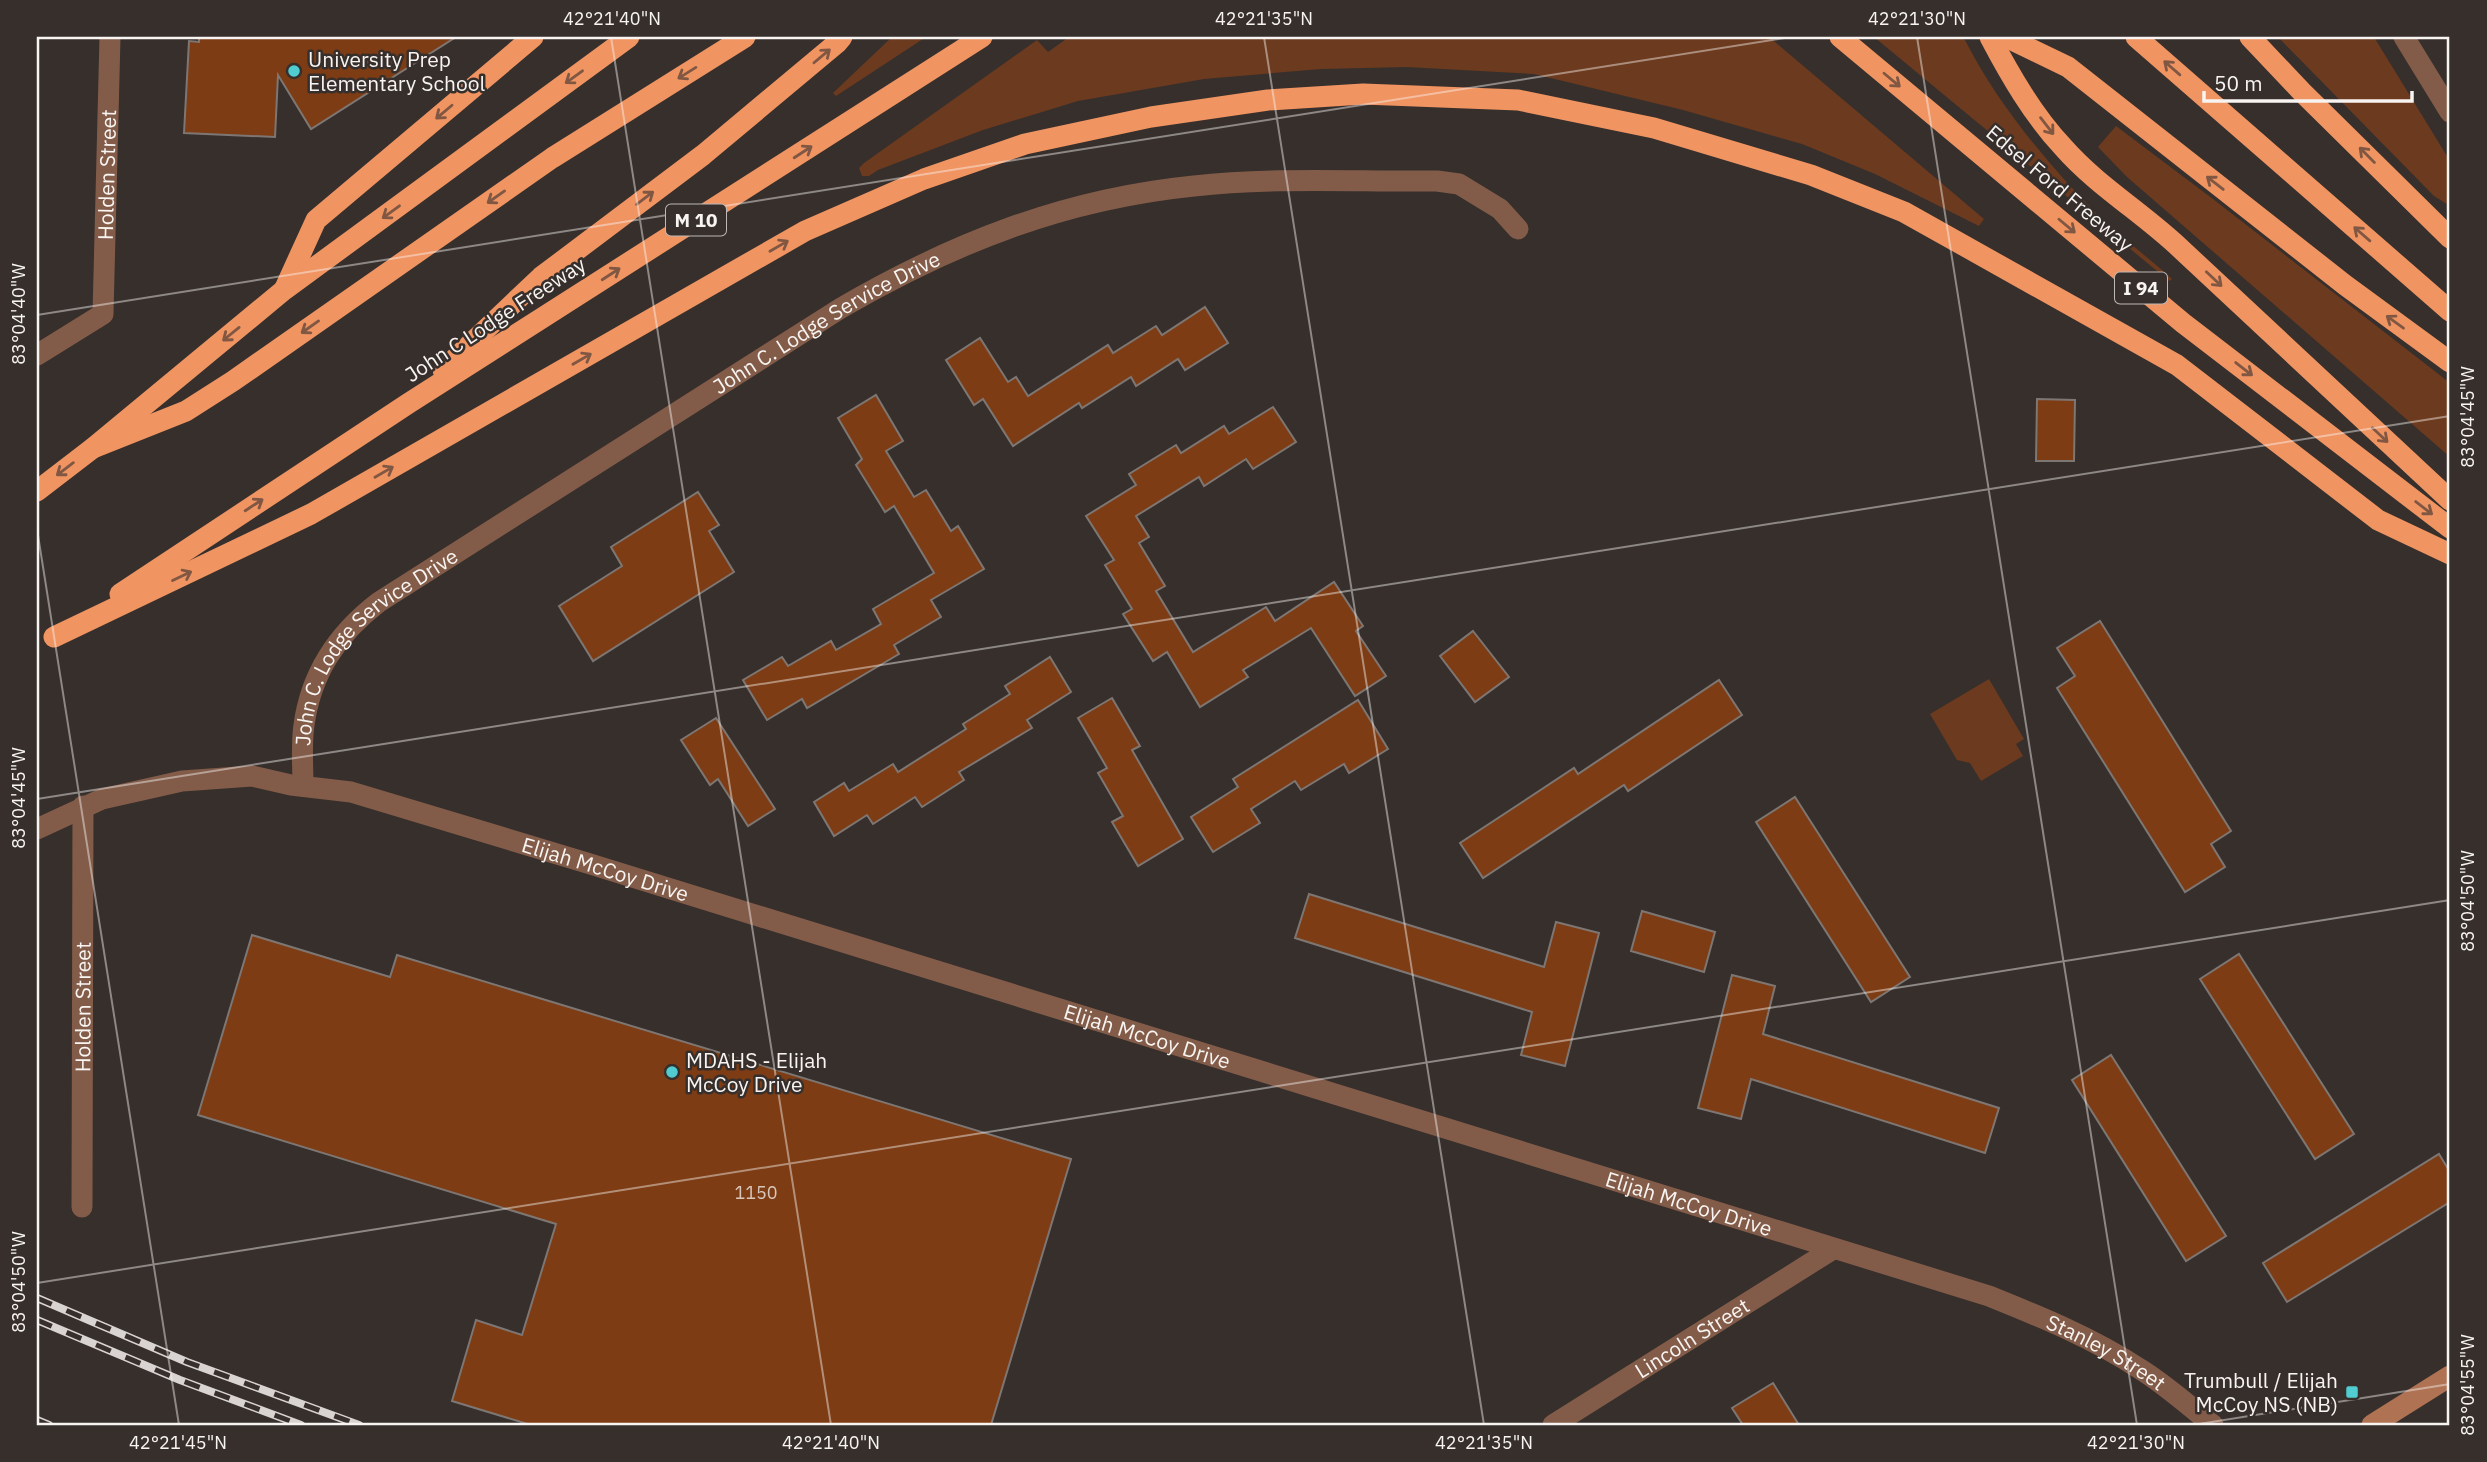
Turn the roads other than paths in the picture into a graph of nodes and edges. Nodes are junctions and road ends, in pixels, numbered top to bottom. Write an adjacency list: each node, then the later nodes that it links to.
1 (110, 37): 18 (street, Holden Street)
2 (533, 37): 16 (highway, one-way to 16)
3 (629, 37): 16 (highway, one-way to 16)
4 (745, 37): 21 (highway, one-way to 21)
5 (842, 37): 20 (highway, one-way to 5)
6 (982, 37): 20 (highway, John C Lodge Freeway / M 10, one-way to 6)
7 (1840, 37): 24 (highway, Edsel Ford Freeway / I 94, one-way to 24)
8 (1990, 37): 23 (highway, one-way to 23)
9 (2006, 37): 19 (highway, one-way to 9)
10 (2136, 37): 17 (highway, one-way to 10)
11 (2250, 37): 15 (highway, one-way to 11)
12 (2404, 37): 13 (street)
13 (2450, 112)
14 (1518, 229): 27 (street, John C. Lodge Service Drive)
15 (2450, 238)
16 (284, 290): 21 (highway, one-way to 21)
17 (2450, 311)
18 (37, 355)
19 (2450, 362)
20 (409, 403): 26 (highway, John C Lodge Freeway / M 10, one-way to 20)
21 (93, 448): 22 (highway, one-way to 22)
22 (37, 491)
23 (2450, 500)
24 (2450, 528)
25 (2450, 554): 26 (highway, one-way to 25)
26 (45, 643)
27 (303, 786): 28 (street); 31 (street, Elijah McCoy Drive)
28 (83, 806): 29 (street); 30 (street, Holden Street)
29 (37, 829)
30 (82, 1207)
31 (1833, 1249): 32 (street, Elijah McCoy Drive); 34 (street, Lincoln Street)
32 (1989, 1296): 35 (street, Stanley Street)
33 (2450, 1376): 36 (street)
34 (1553, 1425)
35 (2213, 1425)
36 (2372, 1425)

